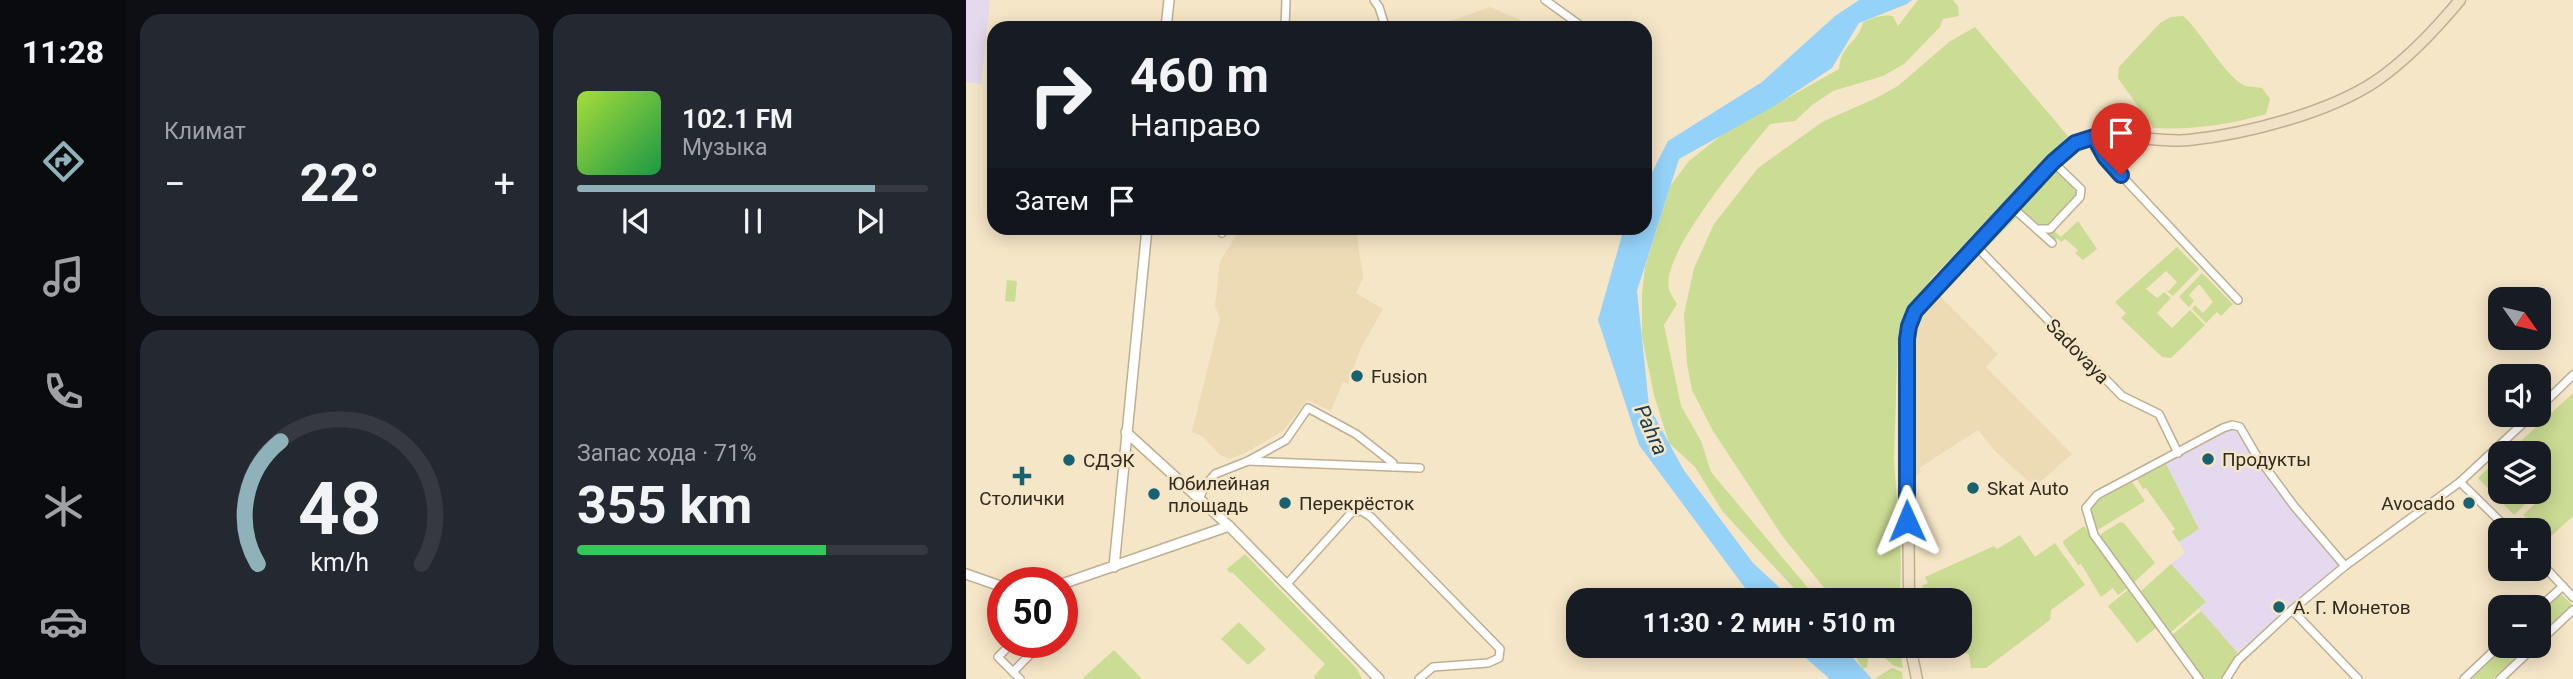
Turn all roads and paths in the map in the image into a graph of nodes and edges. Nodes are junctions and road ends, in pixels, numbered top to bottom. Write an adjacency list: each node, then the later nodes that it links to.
1 (1169, 0): 6 (street)
2 (1286, 0): 7 (street)
3 (1374, 0): 8 (street)
4 (1545, 0): 9 (street)
5 (2460, 0): 10 (main road)
6 (1167, 21)
7 (1285, 21)
8 (1383, 21)
9 (1574, 21)
10 (2094, 137): 11 (main road); 17 (street)
11 (2053, 162): 12 (main road); 13 (street)
12 (2012, 207): 13 (street); 16 (main road)
13 (2039, 229): 15 (street)
14 (1146, 235): 21 (street)
15 (2052, 243)
16 (1976, 246): 22 (street, Sadovaya); 38 (main road)
17 (2238, 300)
18 (2573, 375): 19 (street)
19 (2551, 396)
20 (2519, 427): 26 (street)
21 (1126, 432): 27 (street); 31 (street)
22 (2178, 453): 30 (street); 54 (street)
23 (1248, 461): 24 (street); 24 (street); 27 (street)
24 (1393, 467): 25 (street)
25 (1420, 468)
26 (2460, 482): 28 (street); 30 (street)
27 (1199, 499): 29 (street)
28 (2498, 518)
29 (1228, 526): 31 (street); 36 (street)
30 (2344, 566): 41 (street)
31 (1114, 567): 34 (street)
32 (966, 574): 35 (street)
33 (2551, 574): 37 (street)
34 (1078, 579)
35 (987, 581)
36 (1287, 584): 51 (street); 52 (street)
37 (2563, 586): 39 (street); 40 (street)
38 (1909, 588)
39 (2551, 597)
40 (2573, 597)
41 (2292, 610): 55 (street); 56 (street)
42 (2573, 610): 43 (street)
43 (2551, 631)
44 (2488, 656): 57 (street)
45 (999, 658): 49 (street)
46 (1027, 658): 49 (street)
47 (1913, 658): 53 (main road)
48 (2522, 658): 58 (street)
49 (1013, 672): 50 (street)
50 (1020, 679)
51 (1379, 679)
52 (1419, 679)
53 (1917, 679)
54 (2199, 679)
55 (2226, 679)
56 (2358, 679)
57 (2464, 679)
58 (2500, 679)

